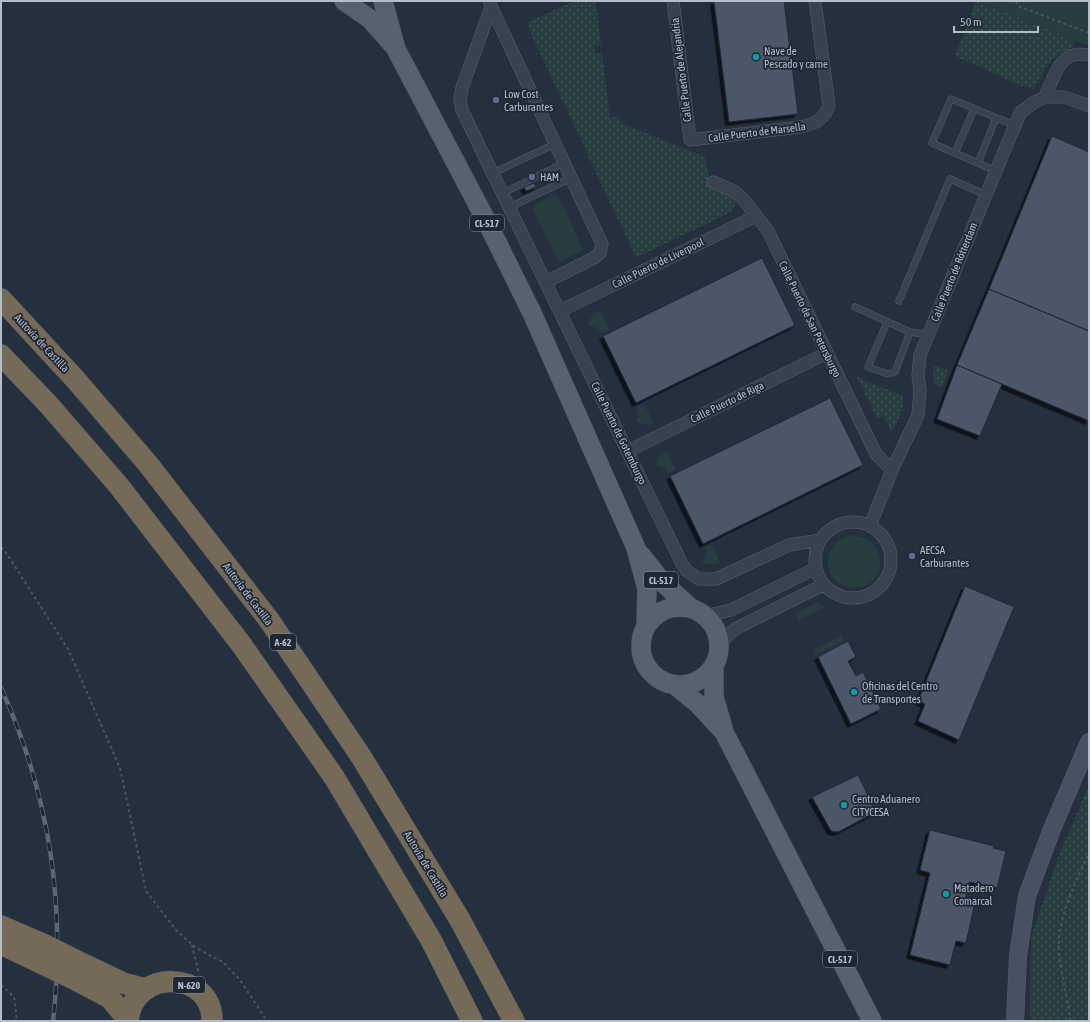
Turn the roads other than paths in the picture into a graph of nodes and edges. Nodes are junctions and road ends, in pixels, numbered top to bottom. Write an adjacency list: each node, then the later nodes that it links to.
1 (344, 1): 6 (main road, CL-517)
2 (383, 1): 6 (main road, CL-517)
3 (673, 1): 13 (street, Calle Puerto de Alejandría)
4 (815, 1): 13 (street, Calle Puerto de Marsella)
5 (490, 4): 14 (street, Calle Puerto de Gotemburgo); 19 (street, Calle Puerto de Gotemburgo)
6 (396, 49): 40 (main road, CL-517)
7 (1089, 55): 8 (street)
8 (1045, 97): 9 (street); 12 (street, Calle Puerto de Rótterdam)
9 (1089, 106)
10 (974, 109): 11 (lane); 15 (lane); 15 (lane)
11 (996, 118): 12 (lane); 17 (lane)
12 (1014, 125): 18 (street, Calle Puerto de Rótterdam)
13 (690, 140)
14 (555, 144): 16 (street, Calle Puerto de Gotemburgo); 19 (lane)
15 (955, 153): 17 (lane)
16 (564, 163): 20 (street, Calle Puerto de Gotemburgo); 22 (lane)
17 (978, 163): 18 (lane)
18 (996, 171): 23 (street, Calle Puerto de Rótterdam)
19 (493, 173): 22 (street, Calle Puerto de Gotemburgo)
20 (571, 178): 24 (lane); 26 (street, Calle Puerto de Gotemburgo)
21 (713, 182): 25 (street, Calle Puerto de San Petersburgo)
22 (503, 193): 24 (street, Calle Puerto de Gotemburgo)
23 (986, 195): 28 (lane); 33 (street, Calle Puerto de Rótterdam)
24 (510, 207): 26 (street, Calle Puerto de Gotemburgo)
25 (756, 216): 30 (street, Calle Puerto de Liverpool); 34 (street, Calle Puerto de San Petersburgo)
26 (546, 282): 30 (street, Calle Puerto de Gotemburgo)
27 (1, 300): 55 (highway, Autovía de Castilla / A-62)
28 (898, 301)
29 (855, 307): 31 (lane)
30 (560, 310): 36 (street, Calle Puerto de Gotemburgo)
31 (887, 322): 32 (lane); 32 (lane)
32 (910, 332): 33 (lane)
33 (928, 335): 37 (street, Calle Puerto de Rótterdam)
34 (827, 353): 36 (street, Calle Puerto de Riga); 37 (street, Calle Puerto de San Petersburgo)
35 (1, 355): 58 (highway)
36 (628, 451): 39 (street, Calle Puerto de Gotemburgo)
37 (892, 470): 38 (street, Calle Puerto de Rótterdam)
38 (870, 526): 39 (street); 42 (street)
39 (821, 540): 41 (street)
40 (636, 548): 43 (main road, CL-517); 44 (main road, CL-517)
41 (816, 568): 42 (street); 43 (street)
42 (824, 585): 45 (street)
43 (698, 612): 44 (main road); 45 (main road, CL-517)
44 (646, 625): 47 (main road, CL-517)
45 (719, 644): 46 (main road, CL-517)
46 (714, 667): 47 (main road); 48 (main road, CL-517)
47 (676, 686): 48 (main road, CL-517)
48 (724, 732): 59 (main road, CL-517)
49 (1089, 742): 60 (street)
50 (1, 926): 52 (highway)
51 (1, 944): 52 (highway)
52 (44, 955): 53 (highway, bridge)
53 (87, 975): 54 (highway); 56 (highway)
54 (145, 988): 56 (highway); 57 (highway, N-620)
55 (513, 1016)
56 (128, 1020)
57 (212, 1021)
58 (472, 1021)
59 (872, 1021)
60 (1015, 1021)

